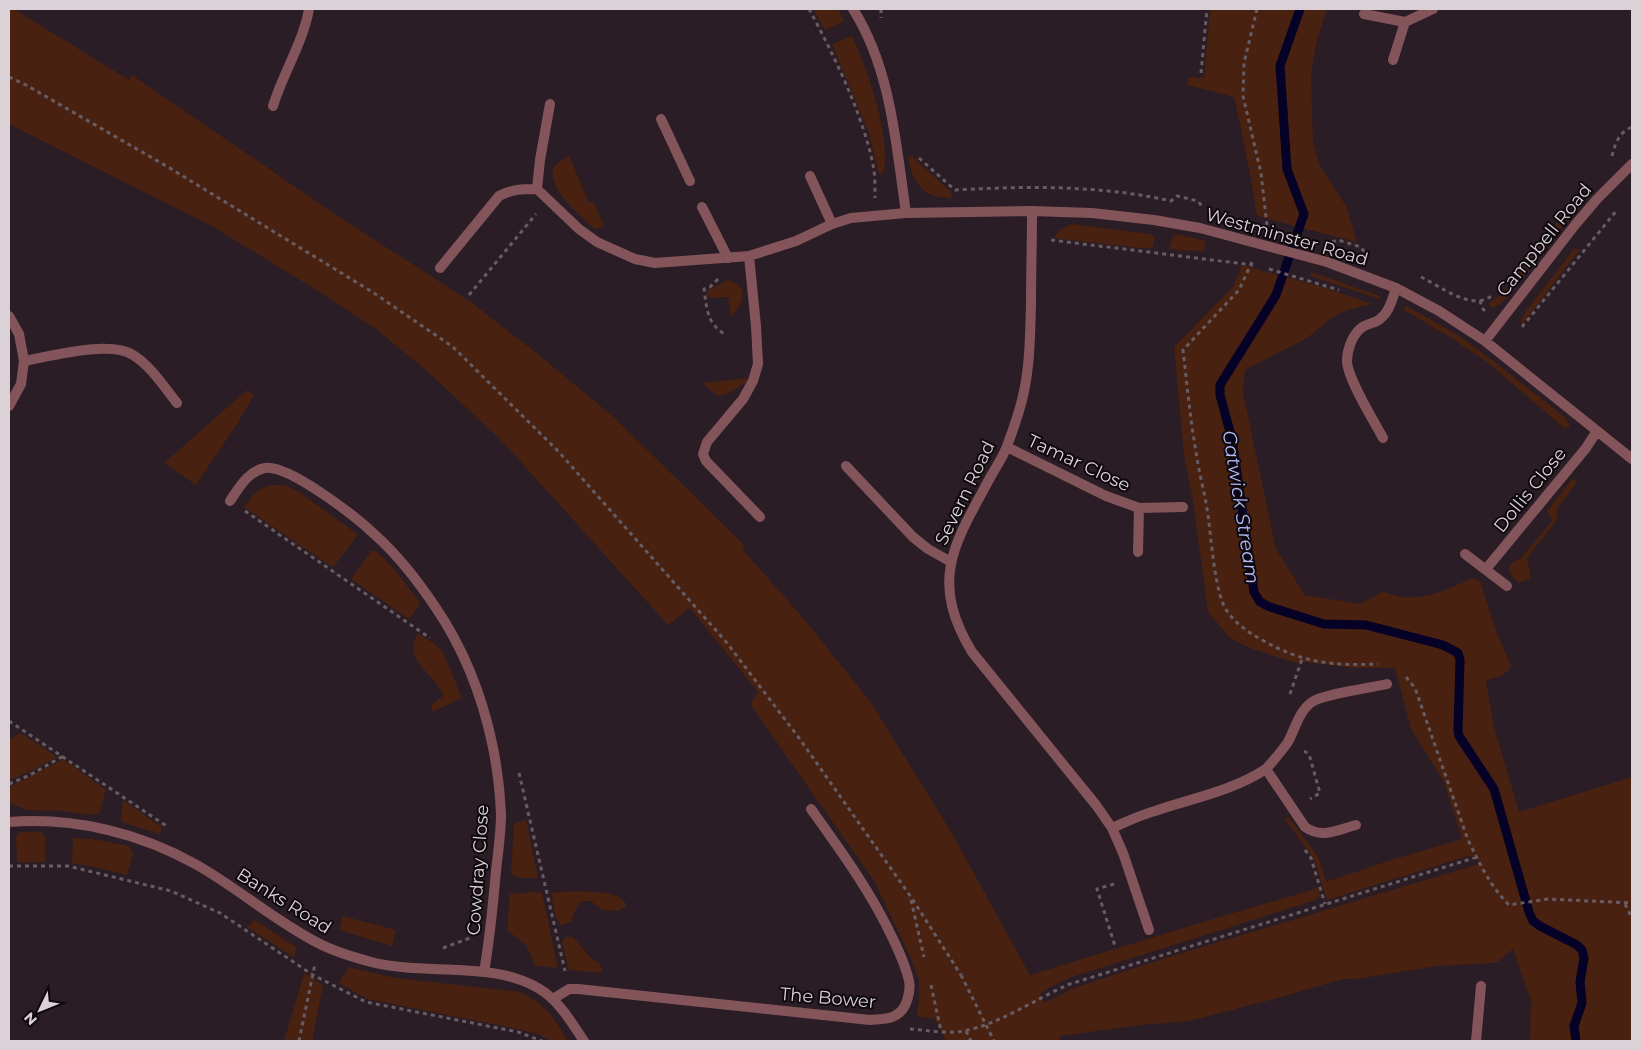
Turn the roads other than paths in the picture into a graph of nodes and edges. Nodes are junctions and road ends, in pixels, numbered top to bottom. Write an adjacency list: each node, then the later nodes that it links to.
1 (309, 9): 8 (street)
2 (853, 9): 16 (street)
3 (1433, 9): 5 (street)
4 (1364, 14): 5 (street)
5 (1405, 22): 6 (street)
6 (1393, 60)
7 (550, 104): 13 (street)
8 (273, 106)
9 (661, 119): 12 (street)
10 (1632, 164): 23 (street, Campbell Road)
11 (810, 176): 17 (street)
12 (690, 181)
13 (537, 189): 19 (street, Westminster Road); 20 (street)
14 (702, 207): 19 (street)
15 (1032, 211): 16 (street, Westminster Road); 21 (street, Westminster Road, bridge); 29 (street, Severn Road)
16 (906, 213): 17 (street, Westminster Road)
17 (832, 224): 18 (street, Westminster Road)
18 (749, 256): 19 (street, Westminster Road); 35 (street)
19 (725, 258)
20 (440, 268)
21 (1396, 288): 23 (street, Westminster Road); 28 (street)
22 (9, 316): 24 (street)
23 (1485, 341): 27 (street, Westminster Road)
24 (24, 360): 25 (street); 26 (street)
25 (178, 403)
26 (9, 406)
27 (1598, 431): 30 (street, Westminster Road); 39 (street, Dollis Close)
28 (1382, 438)
29 (1006, 447): 34 (street, Tamar Close); 38 (street, Severn Road)
30 (1632, 459)
31 (846, 466): 38 (street)
32 (230, 501): 48 (street, Cowdray Close)
33 (1183, 507): 34 (street, Tamar Close)
34 (1138, 508): 36 (street, Tamar Close)
35 (760, 517)
36 (1138, 552)
37 (1465, 554): 39 (street)
38 (950, 562): 46 (street, Severn Road)
39 (1486, 569): 40 (street)
40 (1507, 586)
41 (1387, 684): 42 (street)
42 (1266, 769): 45 (street); 46 (street)
43 (811, 809): 50 (street, The Bower)
44 (9, 822): 48 (street, Banks Road)
45 (1356, 825)
46 (1112, 828): 47 (street, Severn Road)
47 (1148, 930)
48 (484, 972): 50 (street, Banks Road)
49 (1481, 986): 52 (street)
50 (553, 999): 51 (street, Banks Road)
51 (584, 1041)
52 (1476, 1041)

